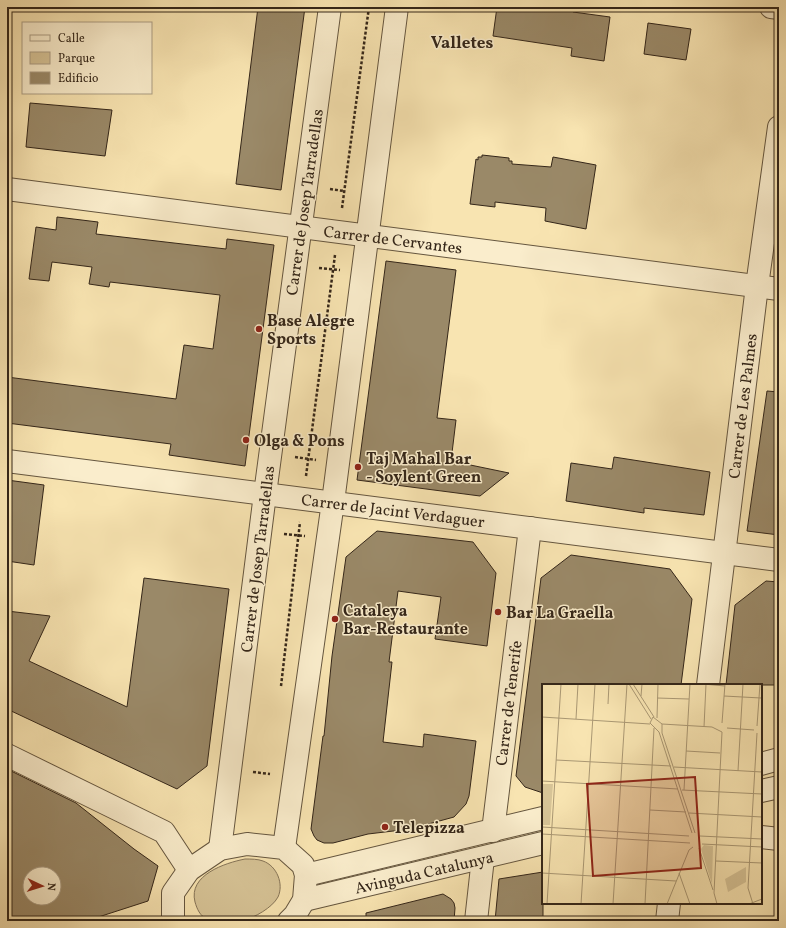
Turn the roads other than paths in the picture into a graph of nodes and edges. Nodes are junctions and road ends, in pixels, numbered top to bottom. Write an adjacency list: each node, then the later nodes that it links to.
1 (330, 7): 7 (street, Carrer de Josep Tarradellas)
2 (397, 7): 8 (street)
3 (771, 7): 4 (street)
4 (779, 8)
5 (779, 126): 9 (street, Carrer de Les Palmes)
6 (7, 189): 7 (street, Carrer de Cervantes)
7 (300, 227): 8 (street, Carrer de Cervantes); 12 (street, Carrer de Josep Tarradellas)
8 (367, 236): 9 (street, Carrer de Cervantes); 13 (street)
9 (757, 286): 10 (street, Carrer de Cervantes); 15 (street, Carrer de Les Palmes)
10 (779, 289)
11 (7, 461): 12 (street, Carrer de Jacint Verdaguer)
12 (265, 494): 13 (street, Carrer de Jacint Verdaguer); 29 (street, Carrer de Josep Tarradellas)
13 (333, 502): 14 (street, Carrer de Jacint Verdaguer); 28 (street)
14 (530, 528): 15 (street, Carrer de Jacint Verdaguer); 24 (street, Carrer de Tenerife)
15 (724, 553): 16 (street, Carrer de Jacint Verdaguer); 17 (street, Carrer de Les Palmes)
16 (779, 560)
17 (708, 684)
18 (7, 755): 31 (street)
19 (779, 759): 20 (street)
20 (762, 764)
21 (779, 787): 22 (street)
22 (762, 791)
23 (542, 818): 24 (street)
24 (493, 831): 32 (street)
25 (762, 837): 26 (street)
26 (779, 839)
27 (542, 844): 30 (street, Avinguda Catalunya)
28 (284, 848): 29 (street); 32 (street)
29 (220, 849): 31 (street)
30 (483, 858): 33 (street, Avinguda Catalunya); 37 (street)
31 (189, 870): 35 (street)
32 (306, 875): 33 (street)
33 (304, 900): 36 (street)
34 (669, 904): 38 (street)
35 (173, 921)
36 (289, 921)
37 (476, 921)
38 (667, 921)

